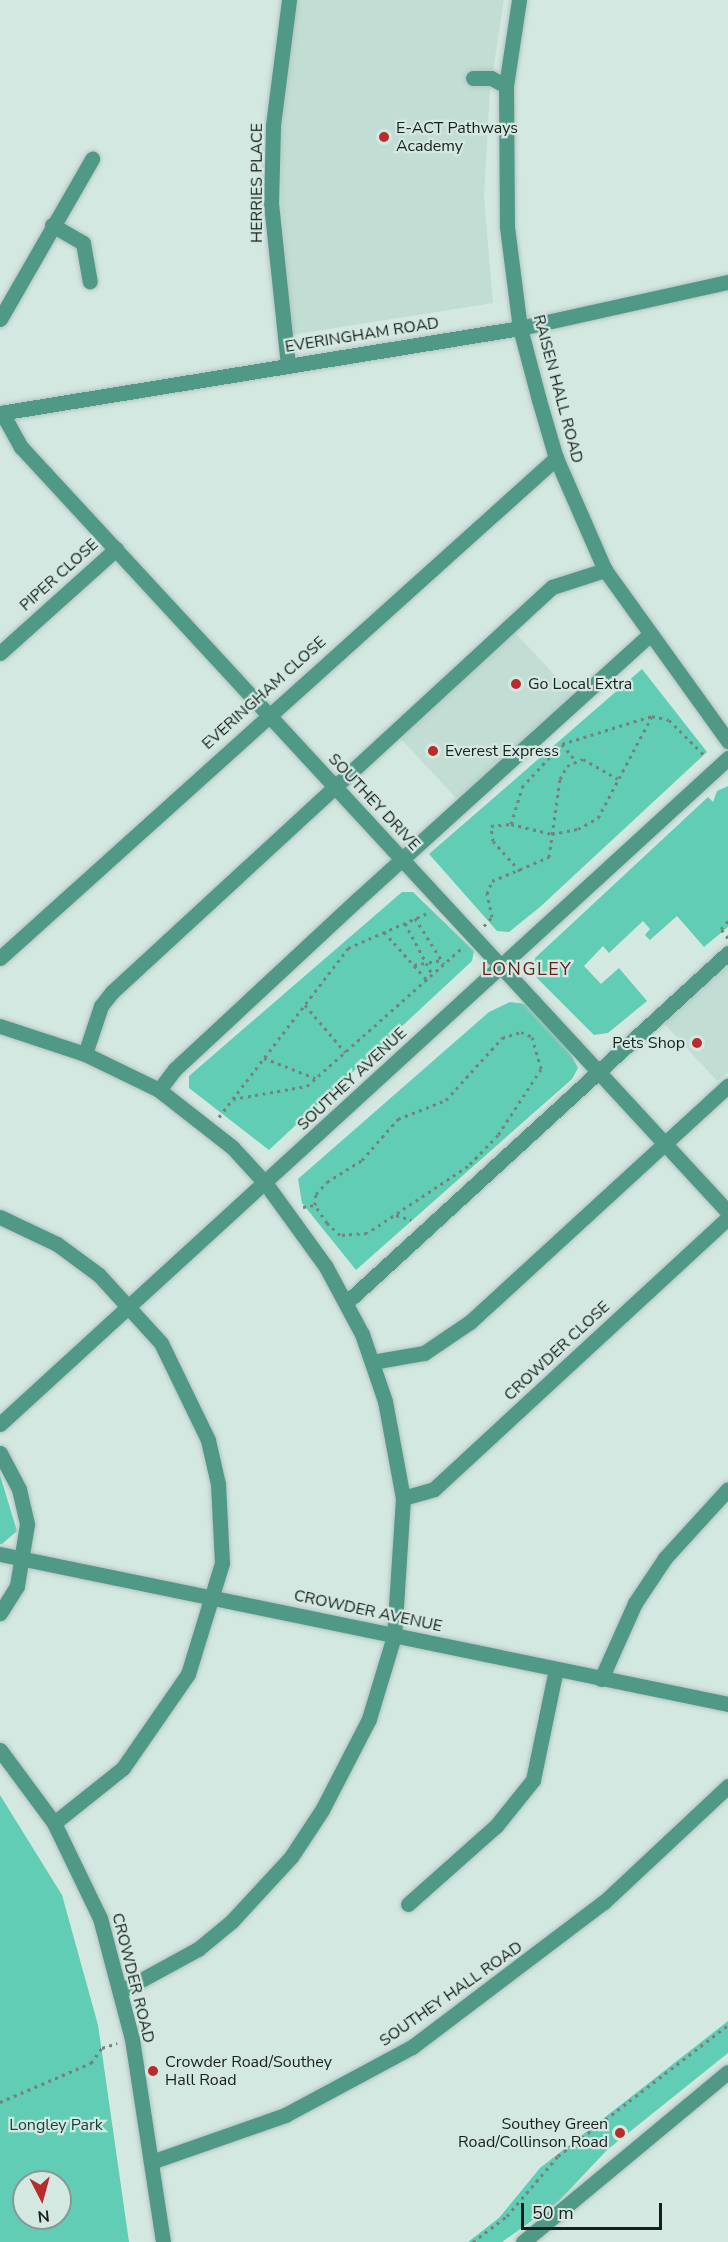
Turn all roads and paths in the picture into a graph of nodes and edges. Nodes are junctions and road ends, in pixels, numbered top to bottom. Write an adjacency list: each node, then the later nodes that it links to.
1 (289, 0): 11 (street, HERRIES PLACE)
2 (519, 0): 4 (street, RAISEN HALL ROAD)
3 (473, 78): 4 (street)
4 (506, 86): 10 (street, RAISEN HALL ROAD)
5 (92, 159): 6 (street)
6 (52, 225): 7 (street); 9 (street)
7 (90, 281)
8 (728, 282): 10 (street, EVERINGHAM ROAD)
9 (0, 319)
10 (520, 328): 11 (street, EVERINGHAM ROAD); 13 (street, RAISEN HALL ROAD)
11 (288, 365): 12 (street, EVERINGHAM ROAD)
12 (1, 413): 14 (street, SOUTHEY DRIVE)
13 (556, 458): 15 (street, RAISEN HALL ROAD); 18 (street, EVERINGHAM CLOSE)
14 (116, 549): 17 (street, PIPER CLOSE); 18 (street, SOUTHEY DRIVE)
15 (605, 570): 16 (street, RAISEN HALL ROAD); 26 (street)
16 (648, 636): 20 (street, RAISEN HALL ROAD); 29 (street)
17 (0, 652)
18 (268, 714): 26 (street, SOUTHEY DRIVE); 39 (street, EVERINGHAM CLOSE)
19 (652, 716): 21 (path); 24 (path); 25 (path)
20 (728, 741)
21 (562, 744): 23 (path); 27 (path)
22 (728, 758): 24 (street, SOUTHEY AVENUE)
23 (574, 759): 25 (path); 28 (path)
24 (716, 770): 43 (street, SOUTHEY AVENUE)
25 (618, 779): 28 (path)
26 (334, 785): 29 (street, SOUTHEY DRIVE); 50 (street)
27 (511, 824): 28 (path); 30 (path)
28 (552, 834): 30 (path)
29 (401, 858): 31 (street, SOUTHEY DRIVE); 55 (street)
30 (520, 871): 36 (path)
31 (446, 906): 32 (path); 36 (street, SOUTHEY DRIVE)
32 (415, 918): 34 (path); 40 (path)
33 (728, 921): 37 (path)
34 (405, 923): 35 (path); 41 (path)
35 (384, 932): 44 (path); 47 (path)
36 (474, 937): 42 (path); 43 (street, SOUTHEY DRIVE)
37 (728, 938)
38 (728, 954): 52 (street)
39 (0, 958)
40 (441, 960): 41 (path); 42 (path)
41 (426, 963): 44 (path); 45 (path)
42 (444, 964): 45 (path)
43 (500, 964): 52 (street, SOUTHEY DRIVE); 60 (street, SOUTHEY AVENUE)
44 (414, 965): 46 (path)
45 (432, 975): 46 (path)
46 (427, 980): 49 (path)
47 (305, 1005): 49 (path); 51 (path)
48 (0, 1026): 50 (street)
49 (345, 1053): 53 (path)
50 (85, 1054): 55 (street)
51 (264, 1058): 53 (path); 56 (path)
52 (599, 1071): 59 (street, SOUTHEY DRIVE); 64 (street)
53 (316, 1078): 56 (path)
54 (728, 1086): 59 (street)
55 (159, 1090): 58 (street)
56 (233, 1099): 58 (path)
57 (390, 1125): 57 (path)
58 (211, 1128): 60 (street)
59 (666, 1145): 61 (street, SOUTHEY DRIVE); 66 (street)
60 (266, 1184): 64 (street); 65 (street, SOUTHEY AVENUE)
61 (728, 1212)
62 (0, 1217): 65 (street)
63 (728, 1218): 70 (street, CROWDER CLOSE)
64 (347, 1302): 66 (street)
65 (130, 1306): 67 (street, SOUTHEY AVENUE); 73 (street)
66 (372, 1362): 70 (street)
67 (0, 1424)
68 (0, 1453): 72 (street)
69 (728, 1489): 77 (street)
70 (403, 1498): 75 (street)
71 (0, 1554): 72 (street, CROWDER AVENUE)
72 (22, 1558): 73 (street, CROWDER AVENUE); 74 (street)
73 (215, 1597): 75 (street, CROWDER AVENUE); 81 (street)
74 (0, 1613)
75 (394, 1636): 76 (street, CROWDER AVENUE); 83 (street)
76 (556, 1669): 77 (street, CROWDER AVENUE); 82 (street)
77 (601, 1679): 78 (street, CROWDER AVENUE)
78 (728, 1704)
79 (0, 1750): 81 (street, CROWDER ROAD)
80 (728, 1786): 88 (street, SOUTHEY HALL ROAD)
81 (54, 1823): 83 (street, CROWDER ROAD)
82 (408, 1904)
83 (121, 1991): 85 (street, CROWDER ROAD)
84 (728, 2025): 90 (path)
85 (132, 2039): 87 (path); 88 (street, CROWDER ROAD)
86 (728, 2072): 91 (street)
87 (0, 2102)
88 (151, 2162): 89 (street, CROWDER ROAD)
89 (163, 2242)
90 (473, 2242)
91 (523, 2242)

